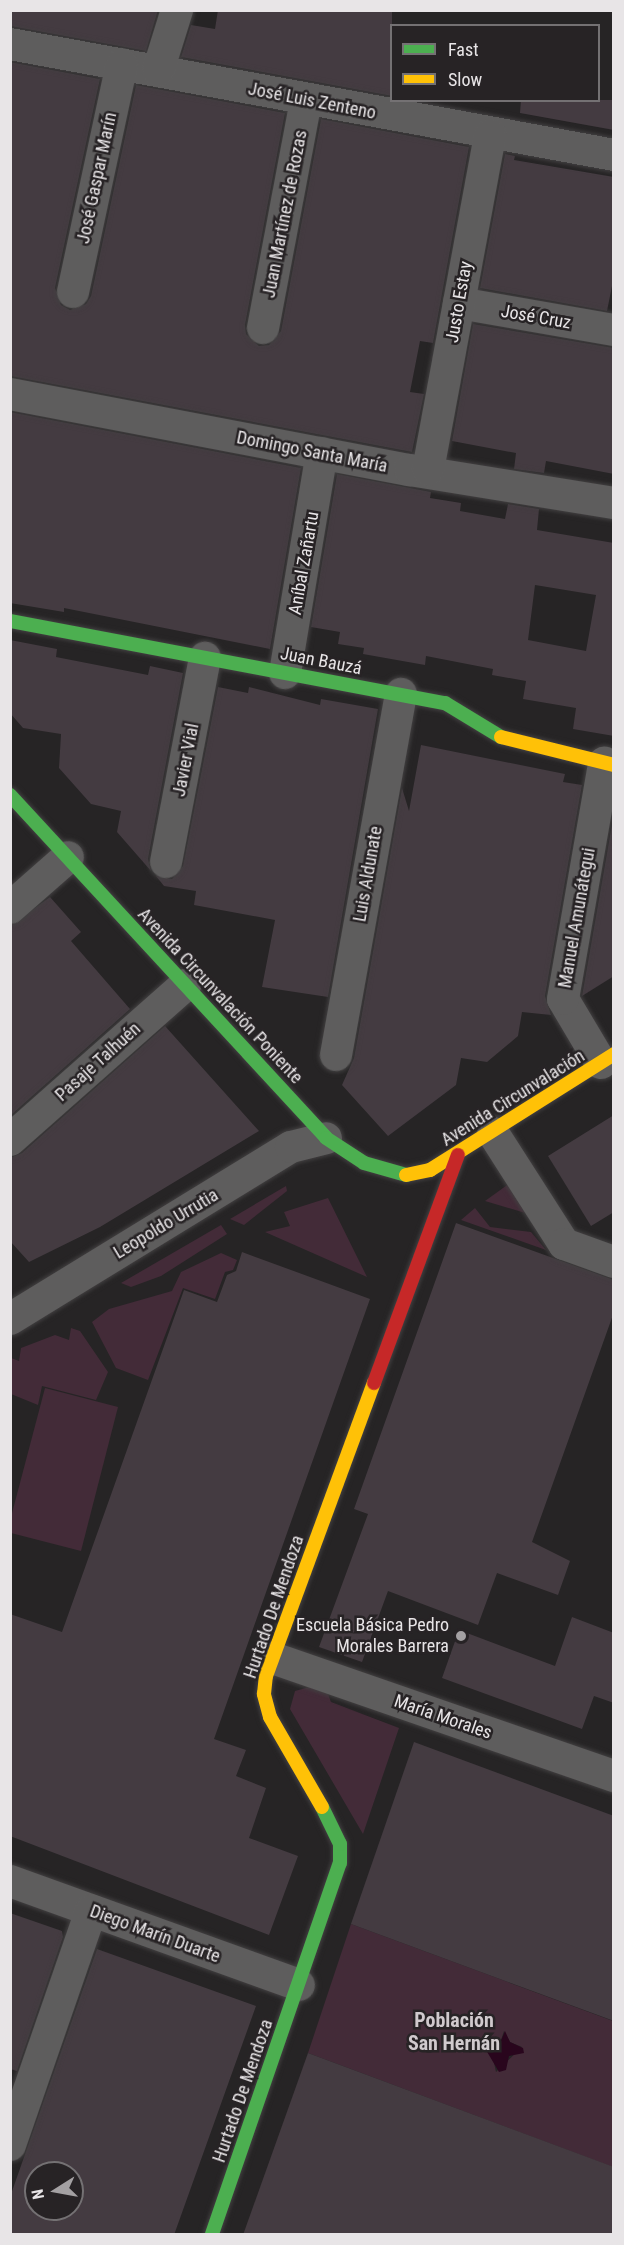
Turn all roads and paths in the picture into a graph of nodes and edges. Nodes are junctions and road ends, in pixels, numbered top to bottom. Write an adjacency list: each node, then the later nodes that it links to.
1 (177, 10): 4 (street)
2 (10, 45): 3 (street, José Luis Zenteno)
3 (122, 64): 4 (street, José Luis Zenteno); 8 (street, José Gaspar Marín)
4 (158, 71): 5 (street, José Luis Zenteno)
5 (306, 100): 6 (street, José Luis Zenteno); 10 (street, Juan Martínez de Rozas)
6 (490, 135): 7 (street, José Luis Zenteno); 9 (street, Justo Estay)
7 (614, 155)
8 (73, 292)
9 (459, 303): 11 (street, José Cruz); 14 (street, Justo Estay)
10 (263, 328)
11 (614, 330)
12 (10, 394): 13 (street, Domingo Santa María)
13 (322, 453): 14 (street, Domingo Santa María); 18 (street, Aníbal Zañartu)
14 (428, 470): 15 (street, Domingo Santa María)
15 (614, 503)
16 (10, 621): 17 (street, Juan Bauzá)
17 (205, 658): 18 (street, Juan Bauzá); 23 (street, Javier Vial)
18 (285, 673): 19 (street, Juan Bauzá)
19 (401, 694): 20 (street, Juan Bauzá); 26 (street, Luis Aldunate)
20 (609, 764): 27 (street, Manuel Amunátegui)
21 (10, 795): 22 (street, Avenida Circunvalación Poniente)
22 (68, 857): 24 (street); 25 (street, Avenida Circunvalación Poniente)
23 (166, 862)
24 (10, 908)
25 (185, 985): 29 (street, Avenida Circunvalación Poniente); 30 (street, Pasaje Talhuén)
26 (336, 1055)
27 (607, 1059): 28 (street, Avenida Circunvalación)
28 (493, 1133): 31 (street, Avenida Circunvalación); 33 (street)
29 (326, 1137): 32 (street, Avenida Circunvalación Poniente); 34 (street, Leopoldo Urrutia)
30 (10, 1140)
31 (458, 1155): 32 (street, Avenida Circunvalación); 35 (street, Hurtado De Mendoza)
32 (430, 1170)
33 (614, 1262)
34 (10, 1319)
35 (273, 1658): 36 (street, María Morales); 39 (street, Hurtado De Mendoza)
36 (614, 1776)
37 (10, 1881): 38 (street, Diego Marín Duarte)
38 (91, 1911): 39 (street, Diego Marín Duarte); 40 (street)
39 (299, 1985): 41 (street, Hurtado De Mendoza)
40 (10, 2145)
41 (212, 2235)

